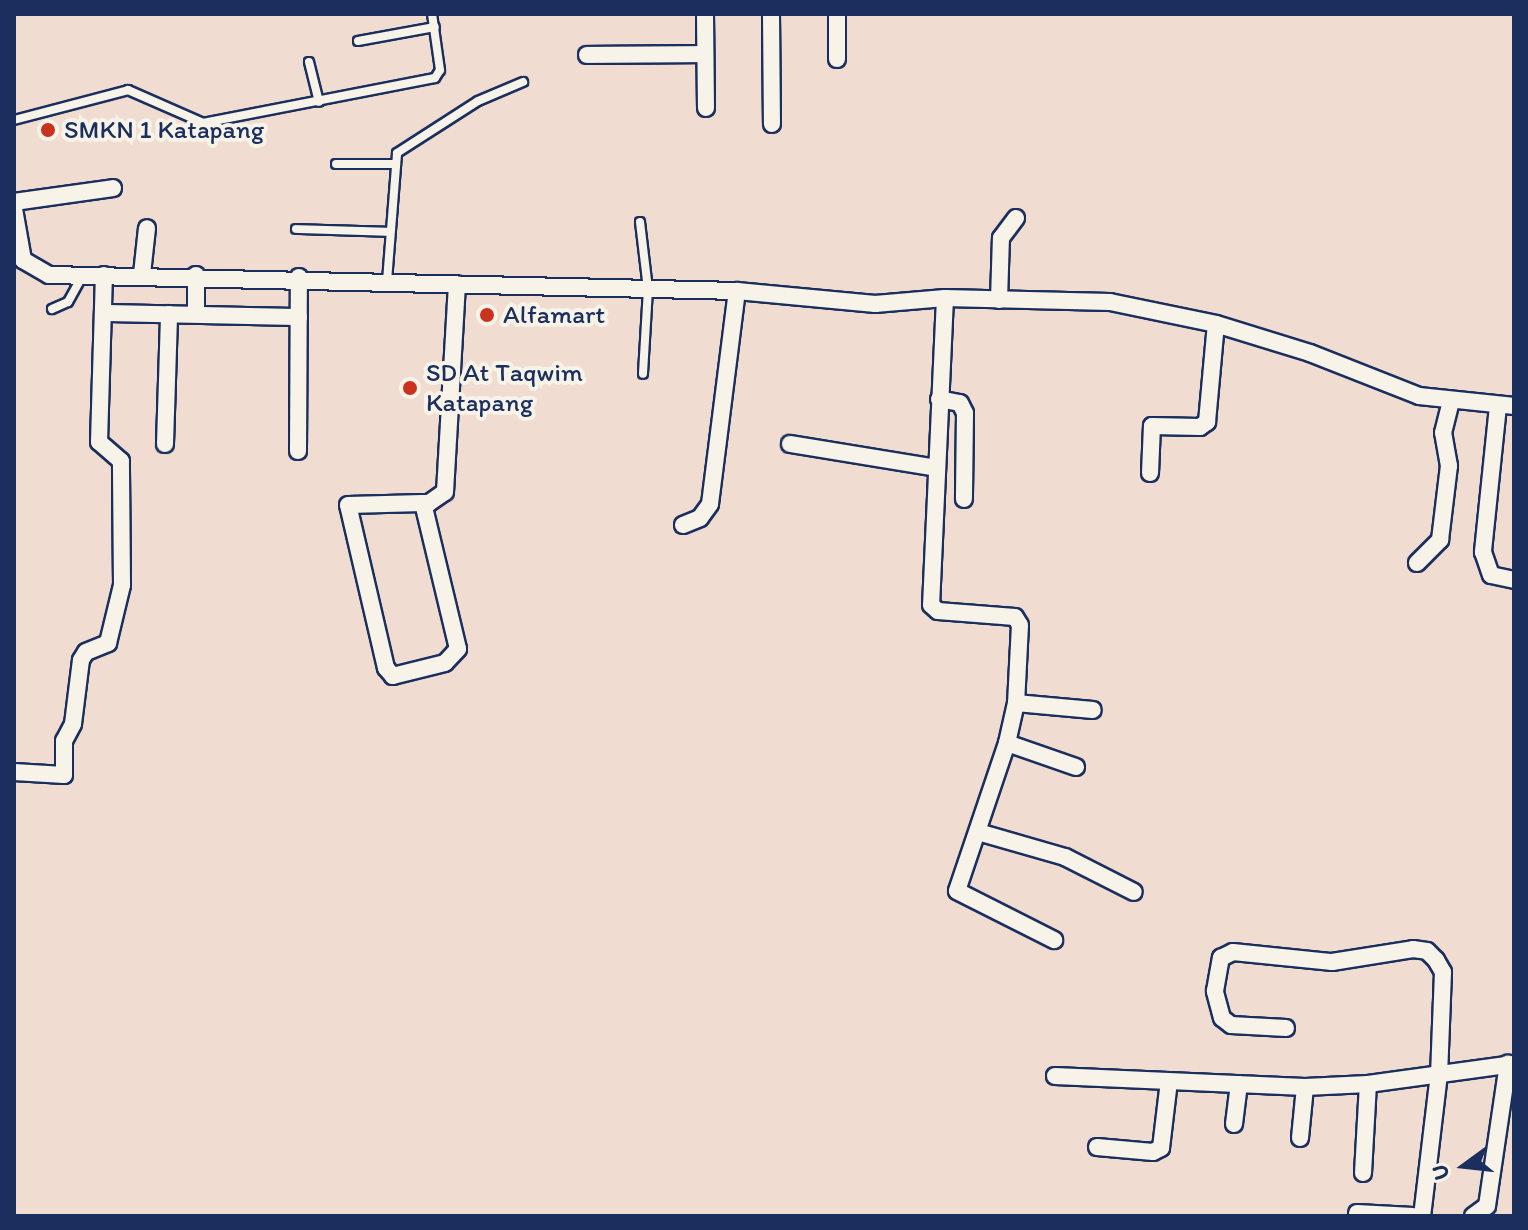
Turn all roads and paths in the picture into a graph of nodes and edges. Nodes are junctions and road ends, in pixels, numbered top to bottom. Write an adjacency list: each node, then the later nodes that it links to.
1 (432, 14): 5 (lane)
2 (705, 14): 7 (street)
3 (771, 14): 15 (street)
4 (837, 14): 9 (street)
5 (435, 27): 6 (lane); 12 (lane)
6 (358, 41)
7 (705, 54): 8 (street); 13 (street)
8 (587, 55)
9 (837, 59)
10 (309, 62): 12 (lane)
11 (523, 82): 17 (lane)
12 (319, 102): 14 (lane)
13 (706, 108)
14 (14, 120)
15 (772, 124)
16 (336, 164): 17 (lane)
17 (393, 164): 25 (lane)
18 (113, 188): 19 (street)
19 (14, 202)
20 (14, 209): 27 (street)
21 (1016, 218): 36 (street)
22 (640, 222): 33 (lane)
23 (147, 228): 26 (street)
24 (296, 229): 25 (lane)
25 (390, 232): 31 (lane)
26 (142, 274): 28 (street); 29 (street)
27 (84, 275): 28 (street); 37 (lane)
28 (104, 275): 38 (street)
29 (196, 275): 30 (street); 39 (street)
30 (299, 277): 31 (street); 41 (street)
31 (387, 281): 32 (street)
32 (457, 284): 33 (street); 53 (street)
33 (648, 289): 34 (street); 43 (lane)
34 (737, 291): 35 (street); 54 (street)
35 (945, 298): 36 (street); 44 (street)
36 (999, 300): 42 (street)
37 (52, 309)
38 (104, 313): 40 (street); 61 (street)
39 (196, 313): 40 (street); 41 (street)
40 (169, 314): 47 (street)
41 (299, 317): 49 (street)
42 (1216, 324): 45 (street); 51 (street)
43 (643, 374)
44 (939, 399): 50 (street); 52 (street)
45 (1451, 402): 46 (street); 55 (street)
46 (1506, 406): 56 (street)
47 (165, 444)
48 (790, 444): 50 (street)
49 (298, 451)
50 (936, 468): 57 (street)
51 (1150, 473)
52 (964, 499)
53 (423, 503): 53 (street)
54 (683, 525)
55 (1417, 563)
56 (1514, 580)
57 (1016, 703): 58 (street); 59 (street)
58 (1093, 710)
59 (1007, 743): 60 (street); 62 (street)
60 (1076, 767)
61 (14, 772)
62 (978, 832): 63 (street); 64 (street)
63 (1134, 892)
64 (1054, 940)
65 (1286, 1028): 67 (street)
66 (1511, 1064): 67 (street); 80 (street)
67 (1439, 1074): 71 (street); 79 (street)
68 (1055, 1076): 69 (street)
69 (1169, 1081): 70 (street); 75 (street)
70 (1239, 1084): 72 (street); 73 (street)
71 (1368, 1084): 72 (street); 76 (street)
72 (1305, 1087): 74 (street)
73 (1234, 1124)
74 (1300, 1138)
75 (1097, 1147)
76 (1363, 1173)
77 (1357, 1213): 78 (street)
78 (1413, 1216)
79 (1422, 1216)
80 (1473, 1216)

